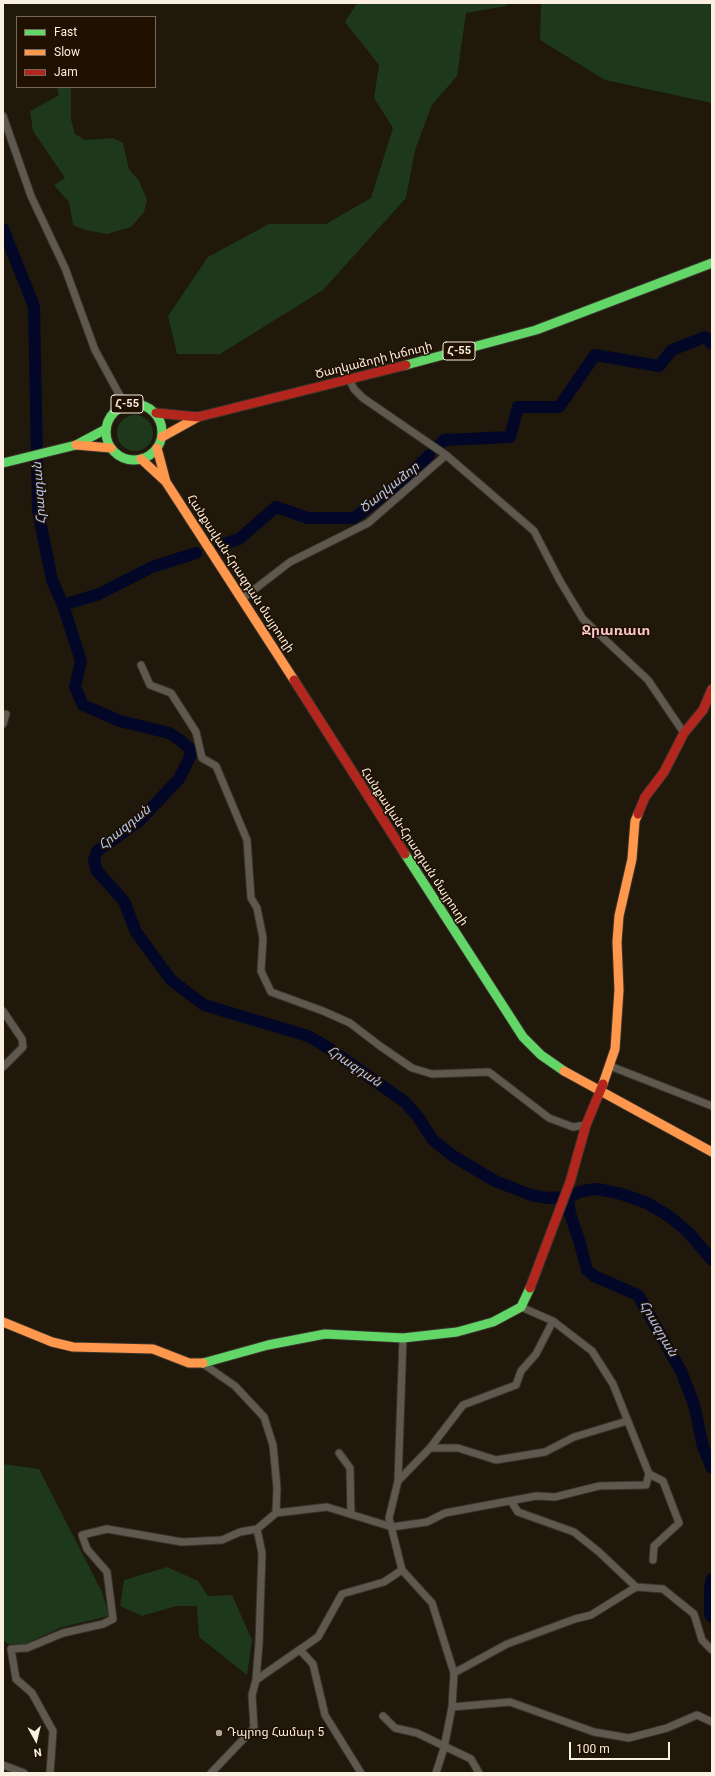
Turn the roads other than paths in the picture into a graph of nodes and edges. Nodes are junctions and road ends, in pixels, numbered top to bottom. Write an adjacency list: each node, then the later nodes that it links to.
1 (3, 116): 4 (street)
2 (712, 263): 3 (main road, Ծաղկաձորի խճուղի / Հ-55)
3 (349, 379): 6 (main road, Ծաղկաձորի խճուղի / Հ-55); 12 (street)
4 (125, 405): 5 (main road, Հ-55); 7 (main road, Հ-55)
5 (156, 413): 6 (main road, Ծաղկաձորի խճուղի / Հ-55); 8 (main road, Հ-55)
6 (198, 417): 8 (main road, Ծաղկաձորի խճուղի / Հ-55)
7 (106, 429): 9 (main road, Հ-55); 10 (main road, Հ-55)
8 (162, 437): 11 (main road)
9 (76, 445): 10 (main road, Հ-55); 14 (main road, Հ-55)
10 (111, 448): 13 (main road, Հ-55)
11 (157, 448): 13 (main road); 15 (main road, Հանքավան-Հրազդան մայրուղի)
12 (446, 456): 16 (street); 21 (street)
13 (141, 459): 15 (main road, Հանքավան-Հրազդան մայրուղի)
14 (3, 464)
15 (166, 482): 16 (main road, Հանքավան-Հրազդան մայրուղի)
16 (242, 600): 25 (main road, Հանքավան-Հրազդան մայրուղի)
17 (142, 665): 27 (street)
18 (712, 689): 21 (main road)
19 (6, 714): 20 (street)
20 (3, 724)
21 (684, 734): 23 (main road)
22 (3, 1011): 24 (street)
23 (610, 1066): 25 (main road); 26 (street)
24 (3, 1067)
25 (600, 1093): 27 (main road); 28 (main road, Հանքավան-Հրազդան մայրուղի)
26 (712, 1106)
27 (586, 1125): 29 (main road)
28 (712, 1152)
29 (521, 1307): 30 (street); 32 (main road)
30 (553, 1321): 34 (street); 35 (street)
31 (3, 1322): 33 (main road)
32 (403, 1338): 33 (main road); 38 (street)
33 (202, 1363): 40 (street)
34 (627, 1421): 35 (street); 37 (street)
35 (430, 1448): 38 (street)
36 (339, 1453): 41 (street)
37 (649, 1474): 39 (street); 44 (street)
38 (398, 1481): 42 (street)
39 (511, 1501): 42 (street); 46 (street)
40 (276, 1513): 41 (street); 43 (street)
41 (351, 1514): 42 (street)
42 (392, 1527): 45 (street)
43 (257, 1528): 50 (street); 57 (street)
44 (653, 1560)
45 (402, 1570): 47 (street); 49 (street)
46 (636, 1587): 48 (street); 49 (street)
47 (300, 1650): 50 (street); 59 (street)
48 (712, 1650)
49 (454, 1673): 51 (street)
50 (256, 1680): 58 (street)
51 (452, 1707): 53 (street); 54 (street)
52 (384, 1716): 54 (street)
53 (712, 1722)
54 (444, 1748): 60 (street); 61 (street)
55 (3, 1765): 56 (street)
56 (24, 1773)
57 (50, 1773)
58 (211, 1773)
59 (361, 1773)
60 (436, 1773)
61 (479, 1773)

